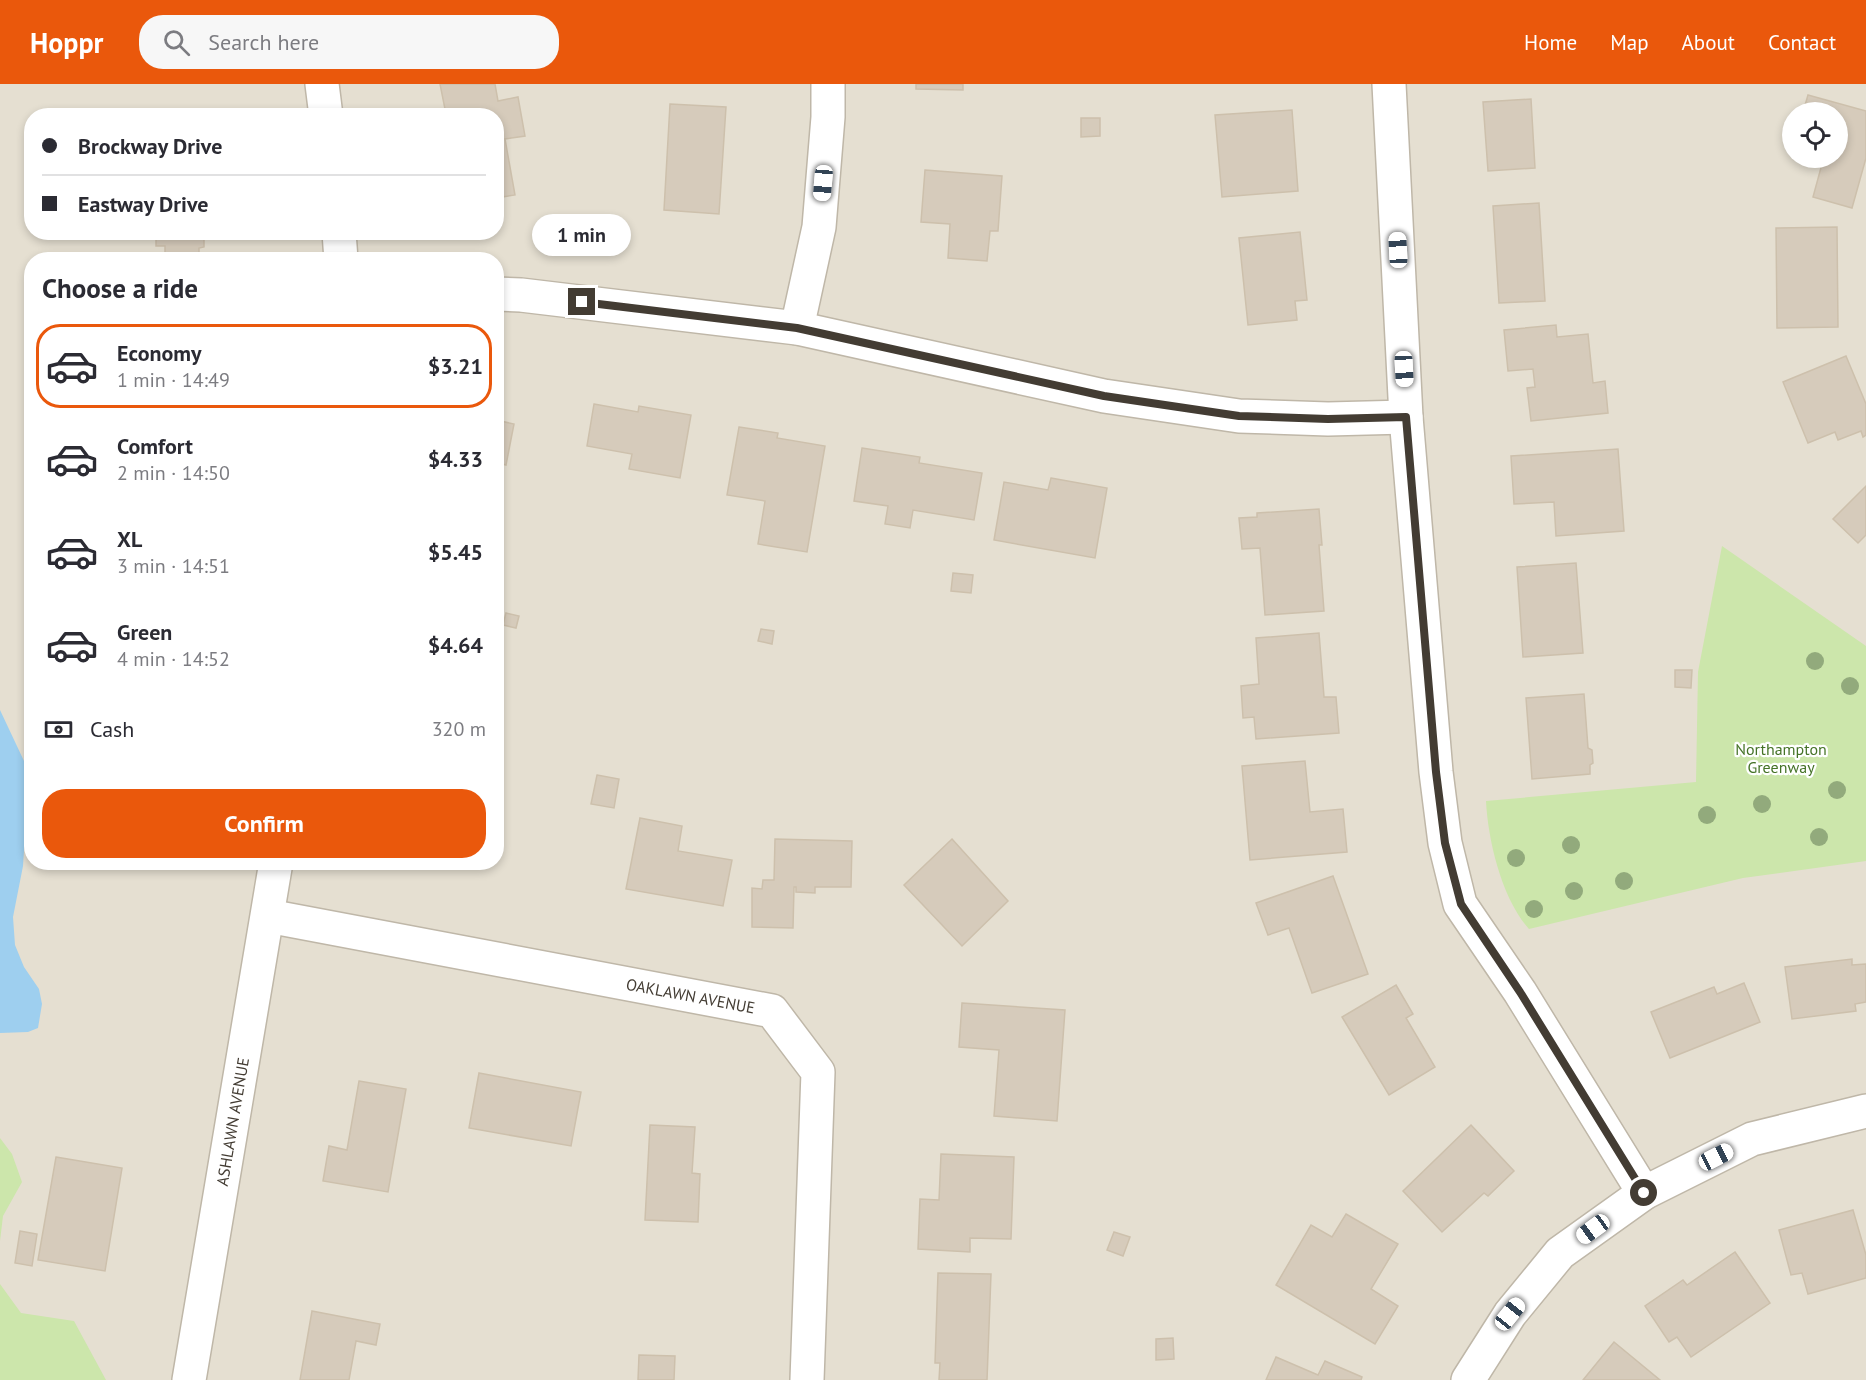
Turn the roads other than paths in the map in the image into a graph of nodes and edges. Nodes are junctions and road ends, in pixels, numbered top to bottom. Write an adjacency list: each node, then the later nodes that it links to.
1 (322, 84): 4 (street)
2 (828, 84): 6 (street)
3 (1389, 84): 7 (street)
4 (325, 108)
5 (504, 294): 6 (street)
6 (797, 328): 7 (street)
7 (1406, 417): 11 (street)
8 (275, 870): 9 (street, ASHLAWN AVENUE)
9 (268, 916): 12 (street, ASHLAWN AVENUE); 13 (street, OAKLAWN AVENUE)
10 (1866, 1111): 11 (street)
11 (1644, 1193): 14 (street)
12 (189, 1380)
13 (807, 1380)
14 (1468, 1380)

